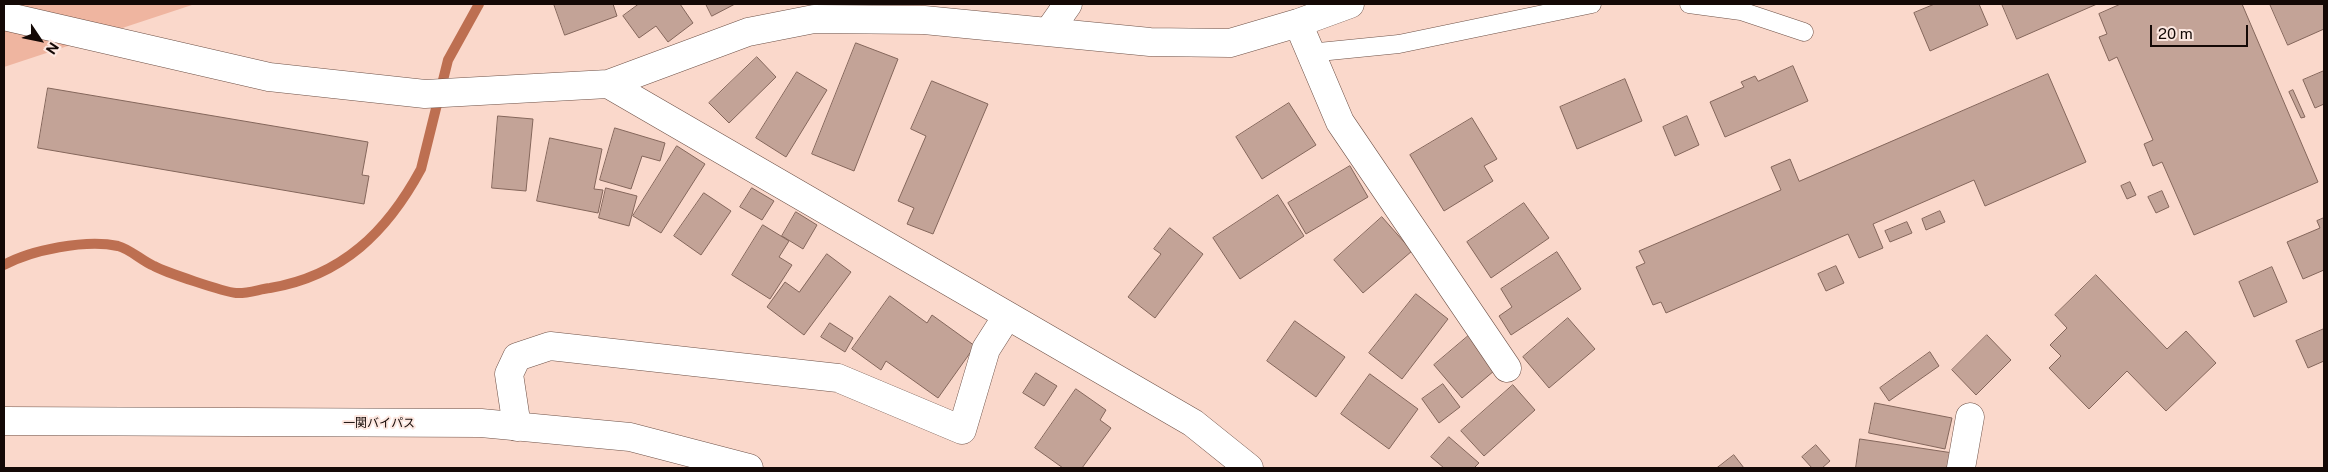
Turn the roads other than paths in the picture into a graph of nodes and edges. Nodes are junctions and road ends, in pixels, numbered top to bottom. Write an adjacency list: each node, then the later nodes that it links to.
1 (1068, 4): 7 (main road)
2 (1350, 4): 6 (main road)
3 (1592, 4): 9 (lane)
4 (1689, 4): 8 (lane)
5 (4, 16): 10 (main road)
6 (1298, 23): 7 (main road); 9 (main road)
7 (1049, 31): 10 (main road)
8 (1804, 32)
9 (1309, 53): 12 (main road)
10 (608, 84): 11 (main road)
11 (1007, 316): 15 (main road); 17 (main road)
12 (1507, 368)
13 (1970, 417): 18 (main road)
14 (4, 421): 15 (main road, 一関バイパス)
15 (516, 427): 16 (main road, 一関バイパス)
16 (749, 468)
17 (1249, 468)
18 (1961, 468)

